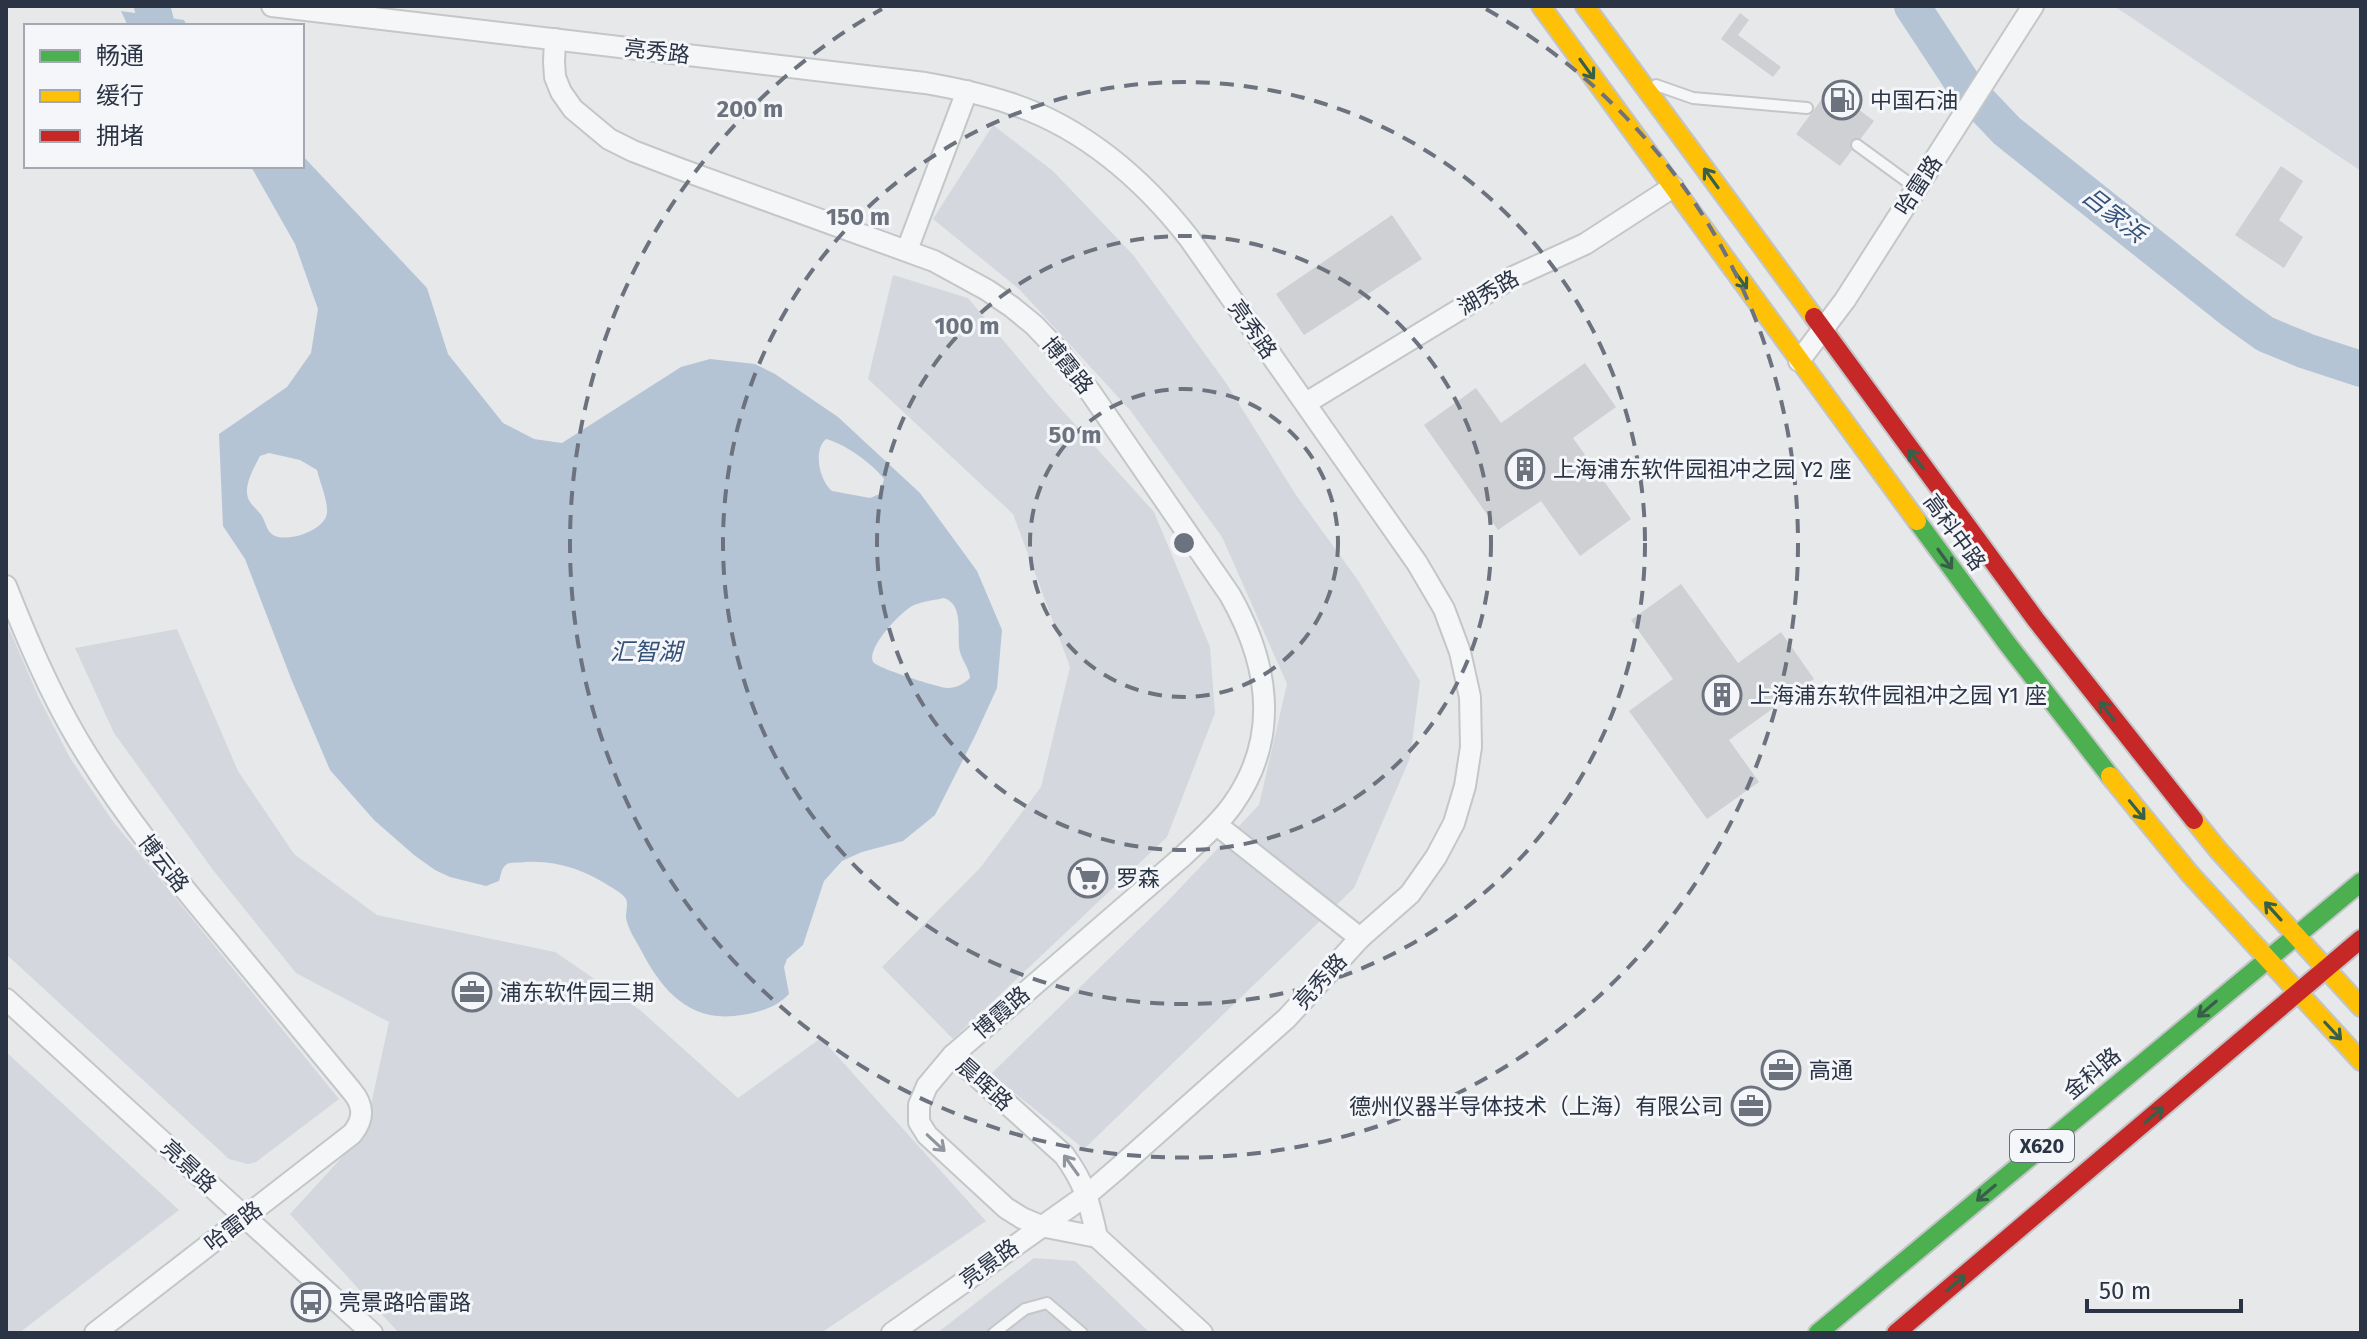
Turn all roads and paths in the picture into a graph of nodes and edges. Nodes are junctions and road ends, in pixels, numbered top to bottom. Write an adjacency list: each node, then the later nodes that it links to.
1 (272, 6): 5 (street, 亮秀路)
2 (1541, 6): 10 (main road, 高科中路, one-way to 10)
3 (1585, 6): 6 (main road, 高科中路)
4 (2033, 6): 11 (street, 哈雷路)
5 (555, 39): 7 (street, 亮秀路); 12 (street, 博霞路)
6 (1638, 78): 8 (lane); 13 (main road, 高科中路, one-way to 6)
7 (967, 91): 12 (street); 15 (street, 亮秀路)
8 (1807, 108)
9 (1857, 145): 11 (lane)
10 (1673, 187): 14 (main road, 高科中路, one-way to 14); 15 (street, 湖秀路)
11 (1916, 188): 13 (street, 哈雷路)
12 (907, 250): 17 (street, 博霞路)
13 (1822, 332): 14 (street, 哈雷路); 19 (main road, 高科中路, one-way to 13)
14 (1799, 361): 22 (main road, 高科中路, one-way to 22)
15 (1306, 403): 20 (street, 亮秀路)
16 (6, 586): 29 (street, 博云路)
17 (1217, 825): 20 (street); 27 (street, 博霞路)
18 (2361, 882): 19 (main road, 金科路 / X620)
19 (2295, 936): 22 (main road, 金科路 / X620); 23 (main road, 高科中路)
20 (1360, 938): 30 (street, 亮秀路)
21 (2361, 939): 23 (main road, X620)
22 (2267, 959): 24 (main road, 高科中路); 40 (main road, 金科路 / X620, one-way to 40)
23 (2326, 969): 24 (main road, X620); 26 (main road, 高科中路)
24 (2298, 993): 28 (main road, 高科中路, one-way to 28); 41 (main road, X620, one-way to 24)
25 (6, 999): 31 (street, 亮景路)
26 (2361, 1007)
27 (953, 1055): 30 (street, 晨晖路, one-way to 27); 32 (street, 晨晖路, one-way to 32)
28 (2361, 1061)
29 (363, 1112): 31 (street, 哈雷路)
30 (1088, 1194): 32 (street, 亮景路); 33 (street, 晨晖路)
31 (244, 1217): 34 (street, 哈雷路); 35 (street, 亮景路)
32 (1041, 1226): 33 (street, 晨晖路); 36 (street, 亮景路)
33 (1097, 1237): 39 (street)
34 (95, 1333)
35 (372, 1333)
36 (892, 1333)
37 (994, 1333): 38 (lane)
38 (1082, 1333)
39 (1202, 1333)
40 (1818, 1333)
41 (1896, 1333)

